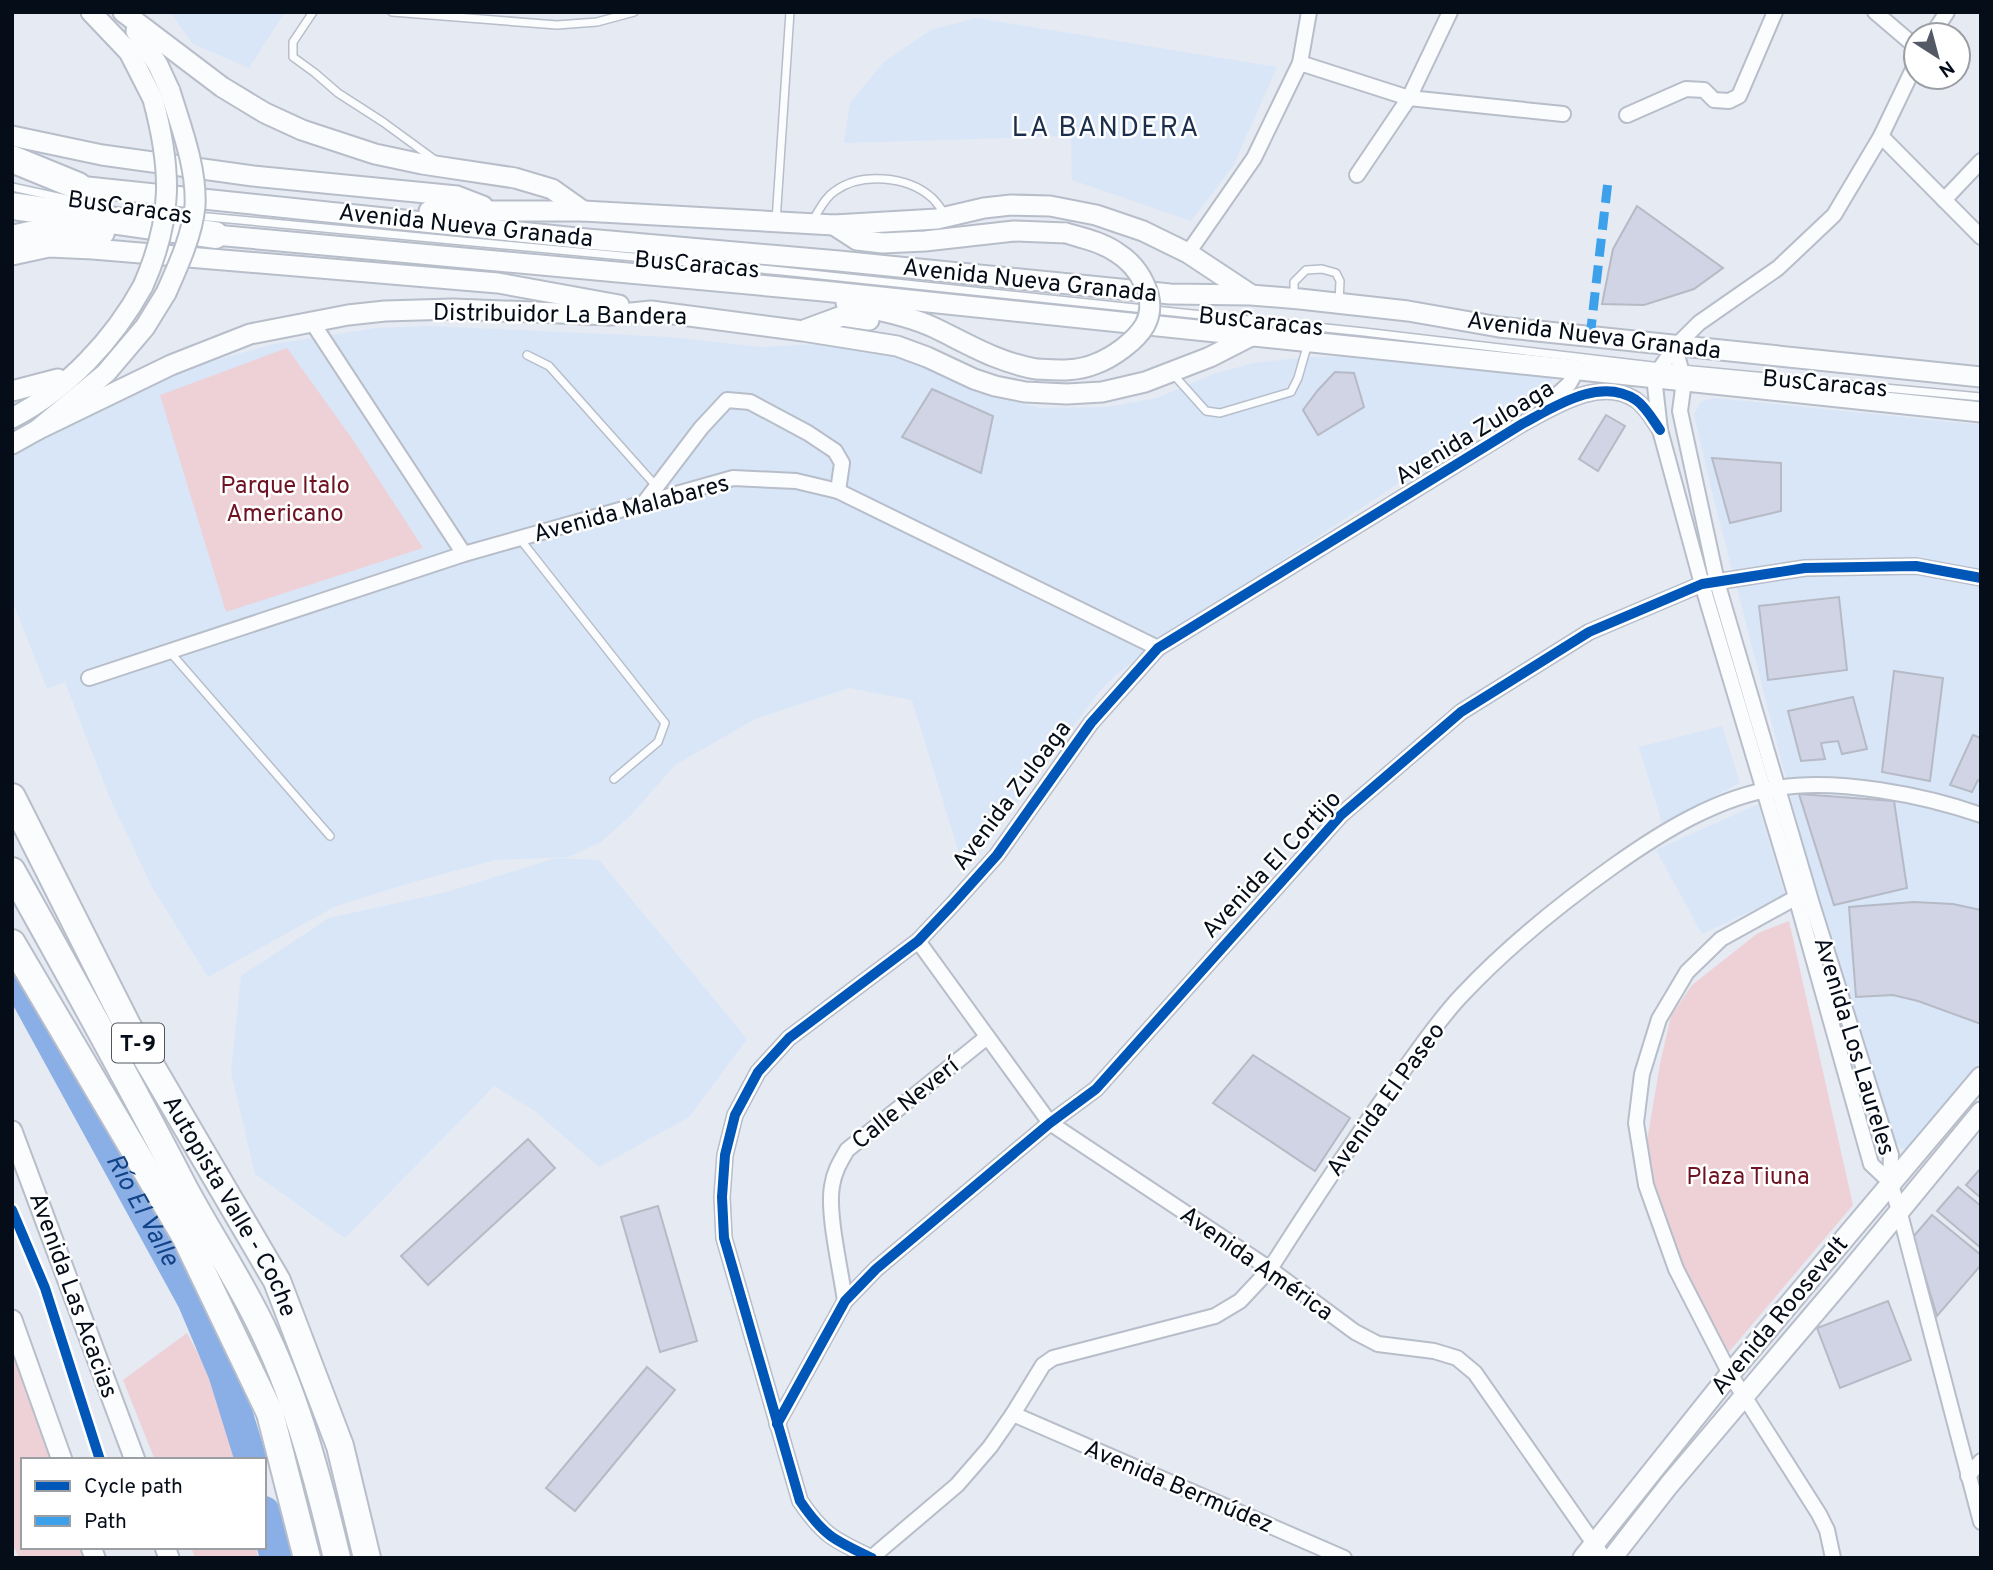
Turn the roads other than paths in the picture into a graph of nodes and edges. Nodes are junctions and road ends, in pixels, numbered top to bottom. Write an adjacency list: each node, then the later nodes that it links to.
1 (81, 12): 13 (main road)
2 (91, 12): 13 (main road)
3 (123, 12): 16 (main road); 24 (main road)
4 (313, 12): 24 (lane)
5 (392, 12): 6 (lane)
6 (634, 12)
7 (790, 12): 37 (lane)
8 (1309, 12): 14 (street)
9 (1450, 12): 17 (street)
10 (1775, 12): 19 (street)
11 (1875, 12): 12 (street)
12 (1902, 35)
13 (116, 37): 16 (main road)
14 (1300, 63): 17 (street); 45 (street)
15 (1903, 91): 21 (street)
16 (162, 95): 63 (main road, bridge); 71 (main road, bridge)
17 (1409, 98): 18 (street); 25 (street)
18 (1563, 114)
19 (1627, 115)
20 (12, 136): 33 (main road)
21 (1881, 136): 29 (street); 58 (street)
22 (12, 159): 27 (highway)
23 (1981, 161): 29 (street)
24 (443, 167): 34 (main road)
25 (1357, 175)
26 (12, 179): 27 (highway)
27 (78, 186): 35 (main road, Avenida Nueva Granada)
28 (12, 187): 31 (lane, BusCaracas)
29 (1944, 200): 42 (street)
30 (12, 206): 41 (highway)
31 (104, 207)
32 (118, 209): 40 (lane, BusCaracas)
33 (494, 210): 34 (main road); 35 (main road)
34 (583, 211): 37 (main road)
35 (397, 217): 47 (main road, Avenida Nueva Granada)
36 (947, 217): 38 (lane); 39 (main road); 45 (main road)
37 (776, 221): 38 (main road)
38 (810, 223): 39 (main road)
39 (834, 225): 44 (main road)
40 (291, 227): 41 (lane, BusCaracas); 62 (lane, BusCaracas)
41 (215, 235): 43 (highway); 48 (main road, Avenida Nueva Granada)
42 (1981, 237)
43 (12, 239)
44 (925, 241): 47 (main road); 54 (main road, bridge)
45 (1188, 253): 49 (main road)
46 (12, 255): 52 (main road)
47 (839, 261): 49 (main road, Avenida Nueva Granada)
48 (823, 291): 54 (main road); 56 (main road, Avenida Nueva Granada)
49 (1251, 295): 50 (main road, Avenida Nueva Granada)
50 (1294, 298): 51 (main road, Avenida Nueva Granada); 51 (lane)
51 (1339, 303): 58 (main road, Avenida Nueva Granada)
52 (651, 311): 53 (main road, Distribuidor La Bandera); 55 (main road, Distribuidor La Bandera)
53 (312, 322): 71 (main road, Distribuidor La Bandera); 78 (street)
54 (934, 327): 55 (main road)
55 (803, 331): 61 (main road, Distribuidor La Bandera)
56 (1252, 335): 57 (main road, Avenida Nueva Granada); 61 (main road, Distribuidor La Bandera)
57 (1308, 342): 60 (main road, Avenida Nueva Granada); 61 (lane)
58 (1675, 347): 62 (street); 64 (street); 65 (main road, Avenida Nueva Granada)
59 (527, 355): 74 (lane)
60 (1577, 370): 62 (main road, Avenida Nueva Granada); 70 (street, Avenida Zuloaga)
61 (1171, 372)
62 (1658, 372): 64 (main road, Avenida Nueva Granada); 72 (street, Avenida Los Laureles)
63 (76, 374): 66 (main road); 69 (main road)
64 (1682, 375): 67 (lane, BusCaracas); 68 (main road, Avenida Nueva Granada); 80 (street, Avenida Los Laureles)
65 (1981, 377)
66 (12, 391)
67 (1981, 397)
68 (1981, 412)
69 (12, 418)
70 (1522, 424): 72 (street, Avenida Zuloaga); 82 (street, Avenida Zuloaga)
71 (37, 430): 73 (main road)
72 (1660, 430): 81 (street, Avenida Los Laureles)
73 (12, 444)
74 (657, 487): 75 (street); 76 (street)
75 (838, 491): 76 (street, Avenida Malabares); 82 (street, Avenida Malabares)
76 (644, 503): 77 (street, Avenida Malabares)
77 (519, 539): 78 (street, Avenida Malabares); 85 (lane)
78 (464, 554): 83 (street, Avenida Malabares)
79 (1981, 578): 80 (street, Avenida El Cortijo)
80 (1717, 582): 81 (street, Avenida El Cortijo); 86 (street, Avenida Los Laureles)
81 (1702, 584): 87 (street, Avenida Los Laureles); 98 (street, Avenida El Cortijo)
82 (1158, 648): 93 (street, Avenida Zuloaga)
83 (169, 652): 84 (street, Avenida Malabares); 90 (lane)
84 (89, 678)
85 (614, 779)
86 (1778, 788): 87 (street, Avenida El Paseo); 89 (street, Avenida El Paseo); 92 (street, Avenida Los Laureles)
87 (1763, 791): 92 (street, Avenida Los Laureles); 102 (street, Avenida El Paseo)
88 (12, 797): 117 (highway, Autopista Valle - Coche / T-9)
89 (1981, 815)
90 (330, 836)
91 (12, 871): 116 (highway)
92 (1802, 894): 100 (street, Avenida Los Laureles); 100 (street, Avenida Los Laureles); 105 (street)
93 (918, 941): 95 (street, Avenida América); 108 (street, Avenida Zuloaga)
94 (12, 943): 115 (highway, T-9)
95 (987, 1037): 98 (street, Avenida América); 103 (street, Calle Neverí)
96 (1981, 1077): 100 (main road, Avenida Roosevelt)
97 (1981, 1112): 101 (main road, Avenida Roosevelt)
98 (1050, 1123): 102 (street, Avenida América); 103 (street, Avenida El Cortijo)
99 (12, 1131): 110 (main road, Avenida Las Acacias)
100 (1890, 1182): 101 (street); 105 (main road, Avenida Roosevelt)
101 (1899, 1210): 106 (main road, Avenida Roosevelt); 112 (street)
102 (1270, 1269): 107 (street, Avenida El Paseo); 114 (street, Avenida América)
103 (845, 1301): 108 (street, Avenida El Cortijo)
104 (12, 1320): 109 (main road)
105 (1730, 1374): 106 (street); 114 (main road, Avenida Roosevelt)
106 (1744, 1397): 120 (main road, Avenida Roosevelt); 121 (street)
107 (1013, 1415): 118 (street, Avenida El Paseo); 119 (street, Avenida Bermúdez)
108 (777, 1424): 118 (street, Avenida Zuloaga)
109 (61, 1458)
110 (134, 1458)
111 (1981, 1461): 112 (street)
112 (1968, 1476): 113 (street)
113 (1981, 1521)
114 (1594, 1553)
115 (307, 1558)
116 (337, 1558)
117 (367, 1558)
118 (872, 1558)
119 (1344, 1558)
120 (1612, 1558)
121 (1833, 1558)

